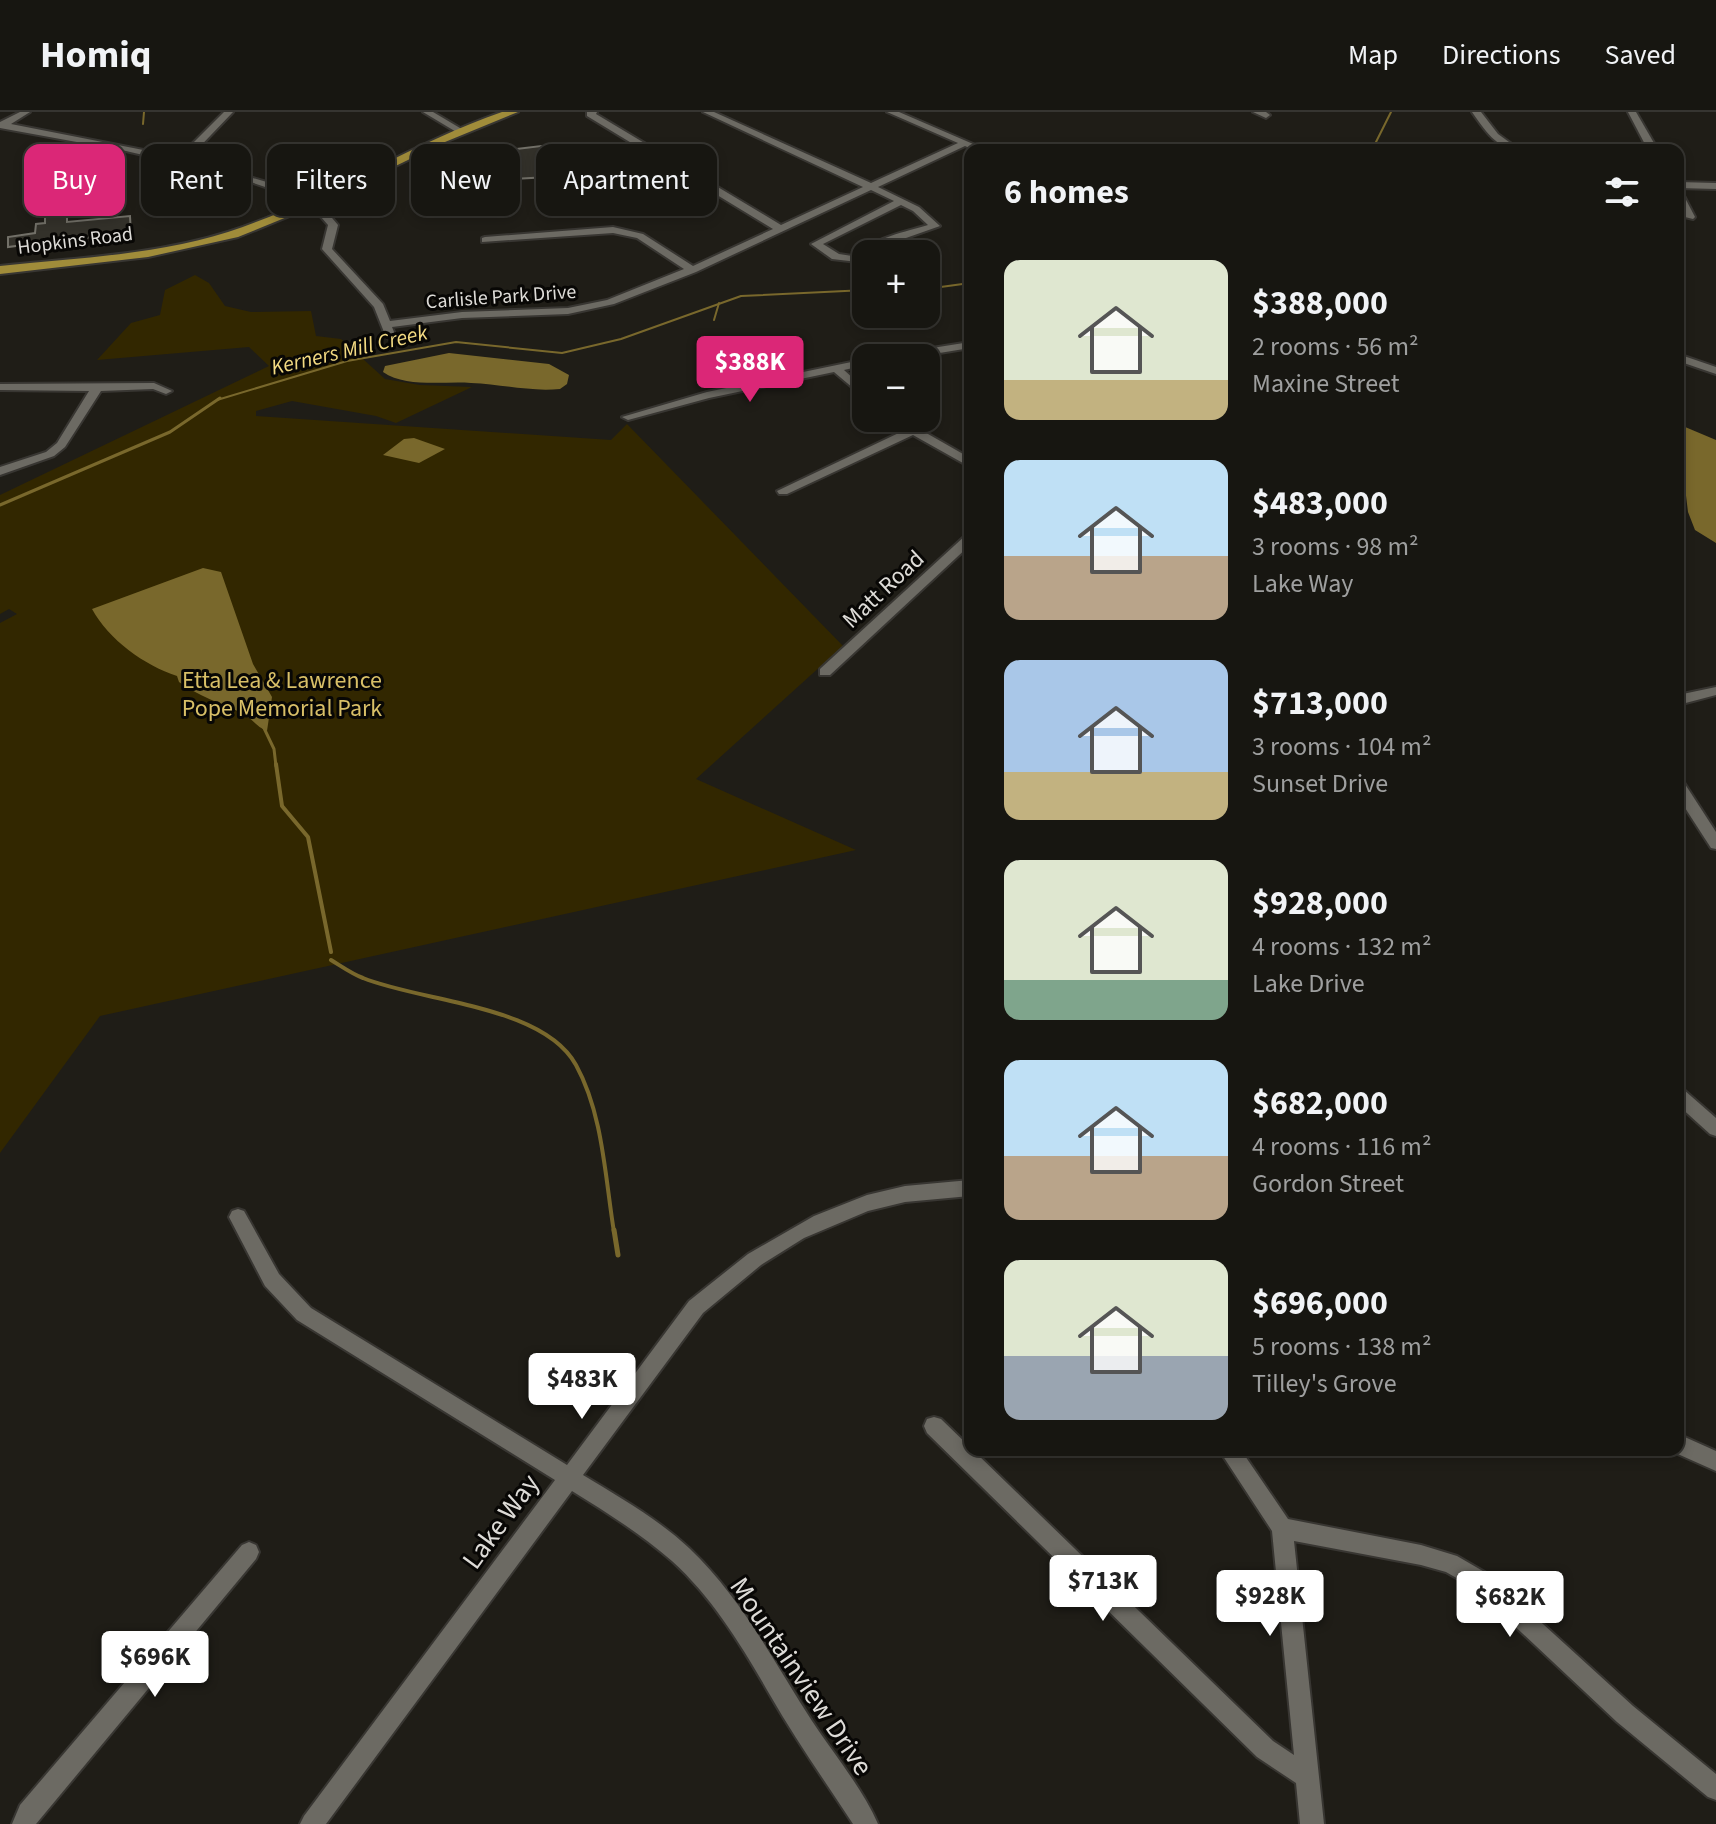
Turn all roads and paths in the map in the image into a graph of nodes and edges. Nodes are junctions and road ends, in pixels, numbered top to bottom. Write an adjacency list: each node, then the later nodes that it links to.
1 (26, 112): 12 (street)
2 (229, 112): 15 (street)
3 (427, 112): 13 (street)
4 (512, 112): 13 (main road, Hopkins Road)
5 (593, 112): 28 (street)
6 (707, 112): 22 (street)
7 (891, 112): 11 (street)
8 (923, 112): 11 (street)
9 (1476, 112): 16 (street)
10 (1632, 112): 17 (street)
11 (907, 119): 14 (street)
12 (2, 125): 18 (street)
13 (461, 131): 19 (main road, Hopkins Road)
14 (965, 143): 22 (street, Carlisle Park Drive)
15 (197, 144)
16 (1506, 144)
17 (1650, 144)
18 (141, 152)
19 (395, 161)
20 (1684, 185): 21 (street)
21 (1716, 186)
22 (870, 187): 23 (street); 28 (street, Carlisle Park Drive)
23 (901, 201): 30 (street); 31 (street)
24 (1684, 206): 27 (street)
25 (276, 216): 32 (main road, Hopkins Road)
26 (331, 216): 34 (street)
27 (1690, 217)
28 (780, 229): 33 (street, Carlisle Park Drive)
29 (485, 240): 33 (street)
30 (891, 240)
31 (852, 260)
32 (0, 270)
33 (692, 270): 34 (street, Carlisle Park Drive)
34 (388, 324): 35 (street)
35 (391, 337)
36 (964, 346): 37 (street)
37 (940, 350)
38 (1684, 359): 41 (street)
39 (852, 364): 40 (street)
40 (835, 367): 42 (street); 46 (street)
41 (1716, 371)
42 (852, 383)
43 (0, 387): 44 (street)
44 (97, 388): 45 (street); 50 (street)
45 (166, 391)
46 (628, 417)
47 (910, 432): 51 (street)
48 (914, 432): 49 (street)
49 (964, 460)
50 (0, 471)
51 (783, 491)
52 (964, 544): 53 (street, Matt Road)
53 (825, 672)
54 (1716, 691): 55 (street)
55 (1684, 699)
56 (1684, 794): 57 (street)
57 (1716, 844)
58 (1684, 1100): 59 (street)
59 (1716, 1129)
60 (964, 1189): 68 (street, Lake Way)
61 (238, 1217): 68 (street, Mountainview Drive)
62 (934, 1426): 64 (street)
63 (1684, 1447): 67 (street)
64 (964, 1455)
65 (965, 1456): 71 (street)
66 (1233, 1456): 69 (street)
67 (1716, 1461)
68 (568, 1476): 74 (street, Lake Way); 75 (street, Mountainview Drive)
69 (1282, 1528): 71 (street); 72 (street)
70 (249, 1552): 73 (street)
71 (1307, 1777): 76 (street)
72 (1716, 1789)
73 (24, 1824)
74 (312, 1824)
75 (866, 1824)
76 (1312, 1824)

